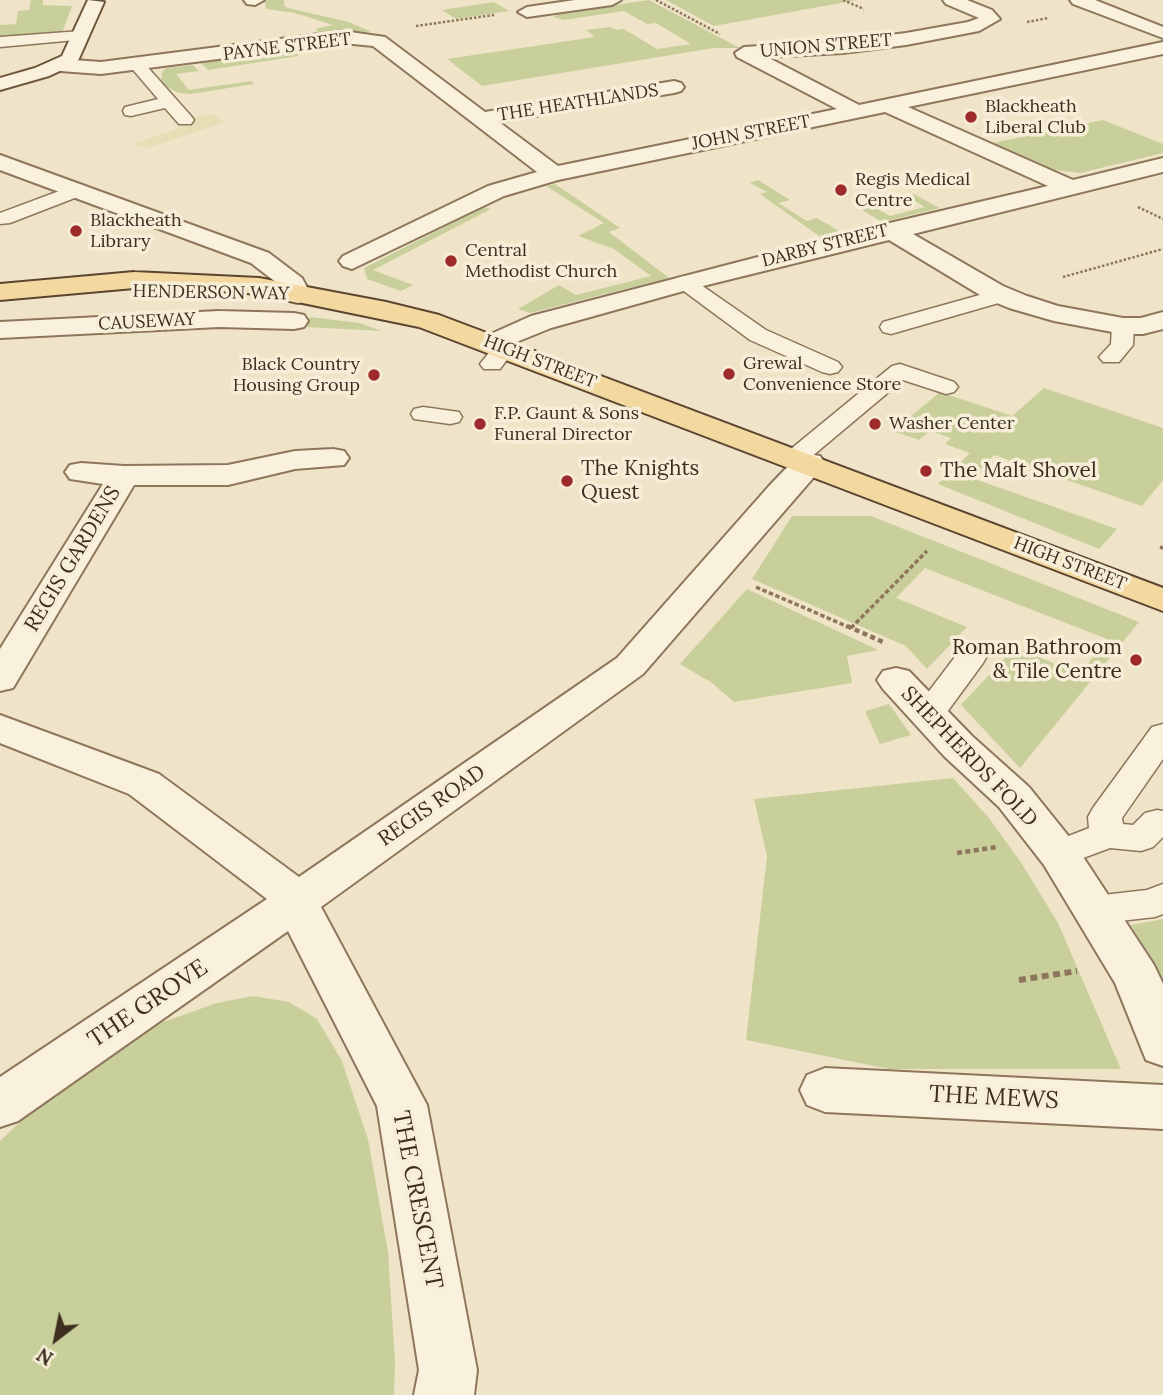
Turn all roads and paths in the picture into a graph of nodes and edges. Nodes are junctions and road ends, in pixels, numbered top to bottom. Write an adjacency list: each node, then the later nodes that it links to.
1 (612, 0): 8 (street)
2 (656, 0): 10 (path)
3 (953, 0): 19 (street, UNION STREET)
4 (1079, 0): 9 (street)
5 (95, 1): 13 (street)
6 (495, 15): 7 (path)
7 (416, 26)
8 (541, 28)
9 (1163, 33)
10 (722, 34)
11 (0, 41): 13 (lane)
12 (1163, 48): 18 (street, JOHN STREET)
13 (71, 51): 14 (lane); 15 (street, PAYNE STREET); 16 (street)
14 (0, 56)
15 (137, 65): 20 (lane); 21 (street, PAYNE STREET)
16 (0, 84)
17 (674, 87): 21 (street, THE HEATHLANDS)
18 (887, 105): 19 (street, JOHN STREET); 25 (street)
19 (858, 112): 24 (street, JOHN STREET)
20 (138, 114)
21 (482, 119): 24 (street, PAYNE STREET)
22 (0, 162): 26 (street)
23 (1163, 165): 25 (street, DARBY STREET)
24 (554, 174): 30 (street, JOHN STREET)
25 (1069, 187): 28 (street, DARBY STREET)
26 (78, 190): 27 (lane); 35 (street)
27 (3, 219)
28 (890, 230): 31 (street, DARBY STREET); 33 (street)
29 (1163, 249): 33 (path)
30 (352, 261)
31 (681, 283): 40 (street, DARBY STREET); 42 (lane)
32 (0, 292): 35 (main road, HENDERSON WAY)
33 (1001, 295): 37 (street); 38 (lane)
34 (0, 308): 35 (main road, HENDERSON WAY)
35 (296, 308): 39 (street, CAUSEWAY); 40 (main road, HIGH STREET)
36 (1163, 320): 37 (street)
37 (1123, 326): 41 (lane)
38 (891, 327)
39 (0, 330)
40 (496, 352): 47 (main road, HIGH STREET)
41 (1111, 357)
42 (830, 367)
43 (946, 387): 47 (lane)
44 (423, 414): 45 (lane)
45 (450, 418)
46 (332, 458): 49 (street, REGIS GARDENS)
47 (802, 460): 52 (main road, HIGH STREET); 66 (street, REGIS ROAD)
48 (81, 472): 49 (street, REGIS GARDENS)
49 (124, 476): 55 (street, REGIS GARDENS)
50 (935, 543): 53 (path)
51 (749, 584): 53 (path, SHEPHERDS FOLD)
52 (1163, 600)
53 (851, 628): 56 (path, SHEPHERDS FOLD)
54 (972, 656): 57 (lane)
55 (0, 679)
56 (896, 680): 57 (street, SHEPHERDS FOLD)
57 (928, 715): 64 (street, SHEPHERDS FOLD)
58 (0, 728): 66 (street)
59 (1163, 736): 61 (lane)
60 (1157, 822): 61 (lane)
61 (1107, 835): 64 (lane)
62 (985, 849): 63 (path)
63 (957, 853)
64 (1059, 854): 67 (street, SHEPHERDS FOLD)
65 (1163, 898): 67 (lane)
66 (296, 902): 70 (street, THE GROVE); 72 (street, THE CRESCENT)
67 (1094, 909): 68 (street, SHEPHERDS FOLD)
68 (1163, 1045)
69 (825, 1090): 71 (street, THE MEWS)
70 (0, 1105)
71 (1163, 1107)
72 (444, 1395)

